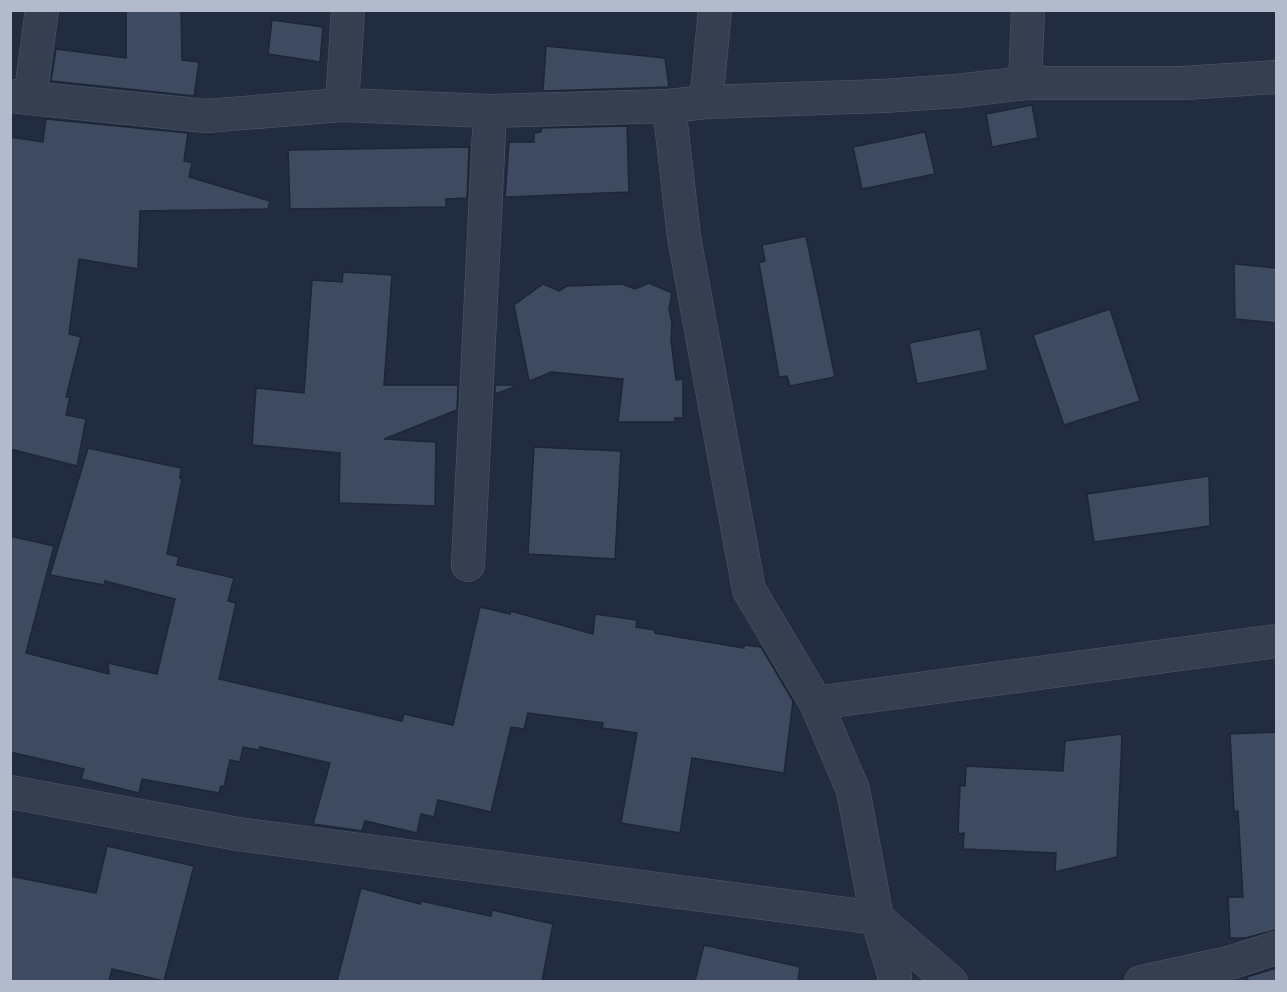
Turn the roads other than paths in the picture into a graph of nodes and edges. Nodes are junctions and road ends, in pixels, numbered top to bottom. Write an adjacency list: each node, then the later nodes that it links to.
1 (42, 10): 7 (street)
2 (348, 10): 9 (street)
3 (715, 10): 8 (street)
4 (1028, 10): 6 (street)
5 (1276, 77): 6 (street)
6 (1024, 83): 8 (street)
7 (20, 97): 9 (street)
8 (706, 102): 10 (street)
9 (342, 105): 11 (street)
10 (669, 106): 11 (street); 14 (street)
11 (490, 111): 12 (street)
12 (468, 565)
13 (1276, 640): 14 (street)
14 (816, 703): 16 (street)
15 (10, 792): 16 (street)
16 (877, 918): 18 (street); 19 (street)
17 (1276, 948): 20 (street)
18 (900, 980)
19 (951, 981)
20 (1141, 981)

